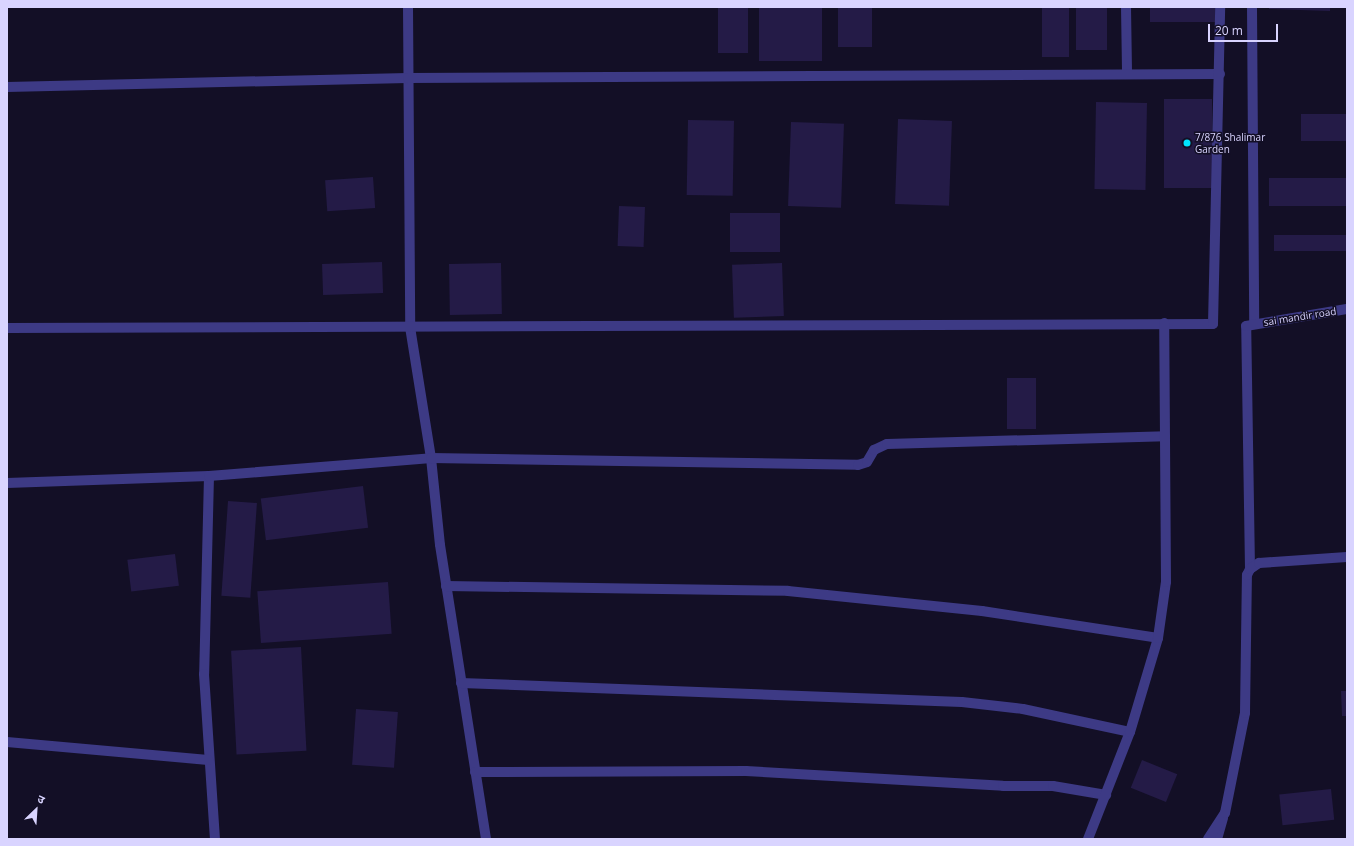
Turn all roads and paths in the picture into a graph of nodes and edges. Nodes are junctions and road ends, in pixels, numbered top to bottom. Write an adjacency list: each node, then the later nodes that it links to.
1 (408, 7): 7 (street)
2 (1126, 7): 5 (street)
3 (1220, 7): 6 (street)
4 (1252, 7): 11 (street)
5 (1127, 74): 6 (street); 7 (street)
6 (1220, 74): 10 (street)
7 (408, 78): 8 (street); 12 (street)
8 (7, 87)
9 (1347, 309): 11 (street, sai mandir road)
10 (1164, 323): 12 (street); 14 (street)
11 (1254, 324): 19 (street)
12 (410, 327): 13 (street); 15 (street)
13 (7, 328)
14 (1165, 436): 15 (street); 21 (street)
15 (431, 458): 16 (street); 20 (street)
16 (209, 476): 17 (street); 25 (street)
17 (7, 483)
18 (1347, 557): 19 (street)
19 (1250, 569): 28 (street)
20 (446, 586): 21 (street); 22 (street)
21 (1158, 638): 23 (street)
22 (461, 683): 23 (street); 26 (street)
23 (1130, 732): 27 (street)
24 (7, 742): 25 (street)
25 (208, 760): 29 (street)
26 (475, 772): 27 (street); 30 (street)
27 (1106, 795): 31 (street)
28 (1224, 813): 32 (street); 33 (street)
29 (215, 839)
30 (486, 839)
31 (1088, 839)
32 (1208, 839)
33 (1217, 839)

